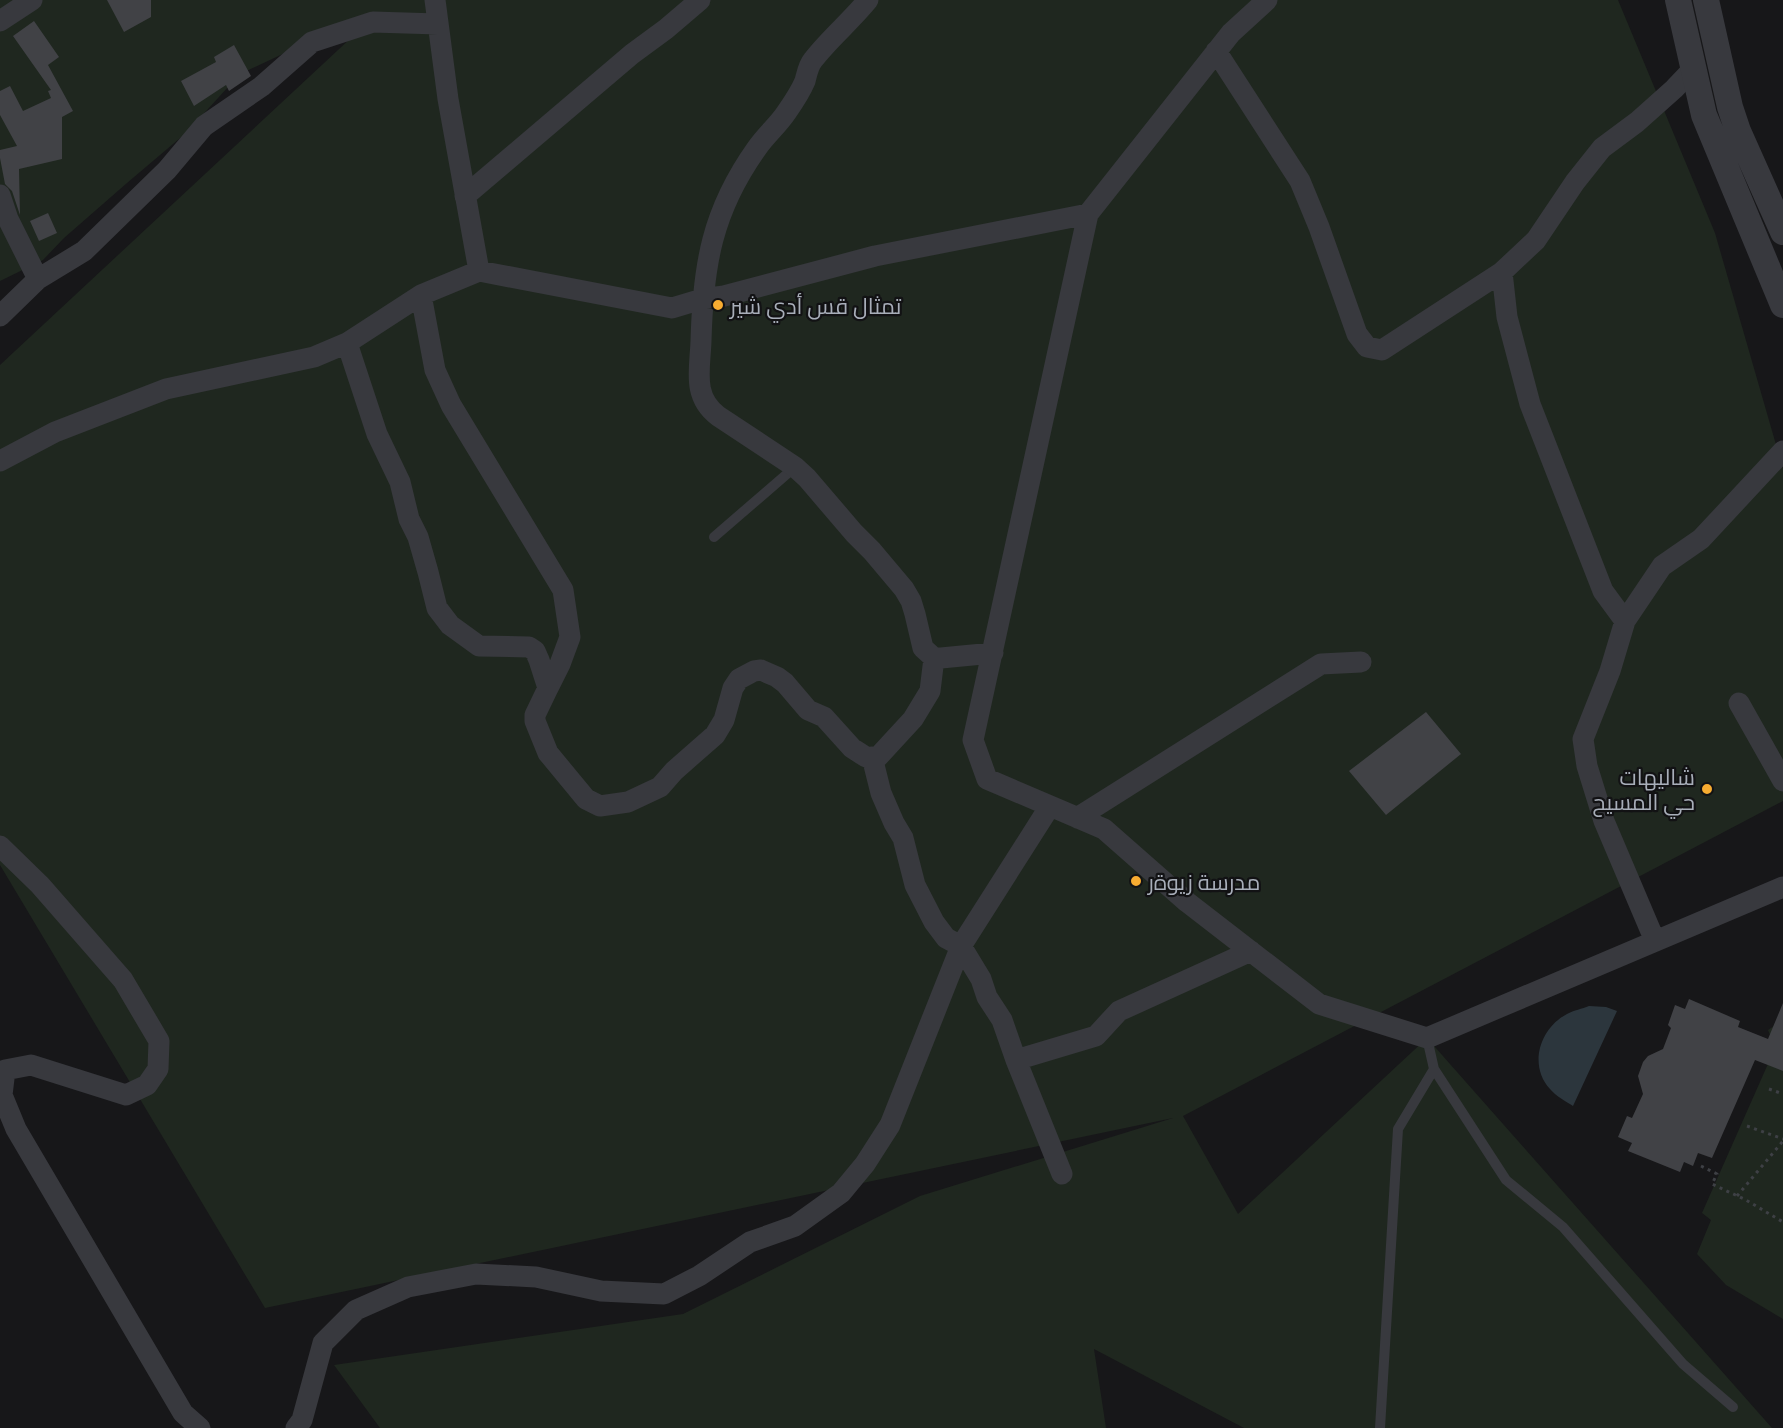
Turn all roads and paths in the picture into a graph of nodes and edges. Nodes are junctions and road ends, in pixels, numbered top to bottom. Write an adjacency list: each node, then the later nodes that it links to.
1 (32, 0): 8 (street)
2 (435, 0): 9 (street)
3 (700, 0): 13 (street)
4 (868, 0): 20 (street)
5 (1267, 0): 10 (street)
6 (1678, 0): 11 (street)
7 (1706, 0): 15 (street)
8 (0, 21)
9 (438, 24): 13 (street); 18 (street)
10 (1216, 51): 14 (street); 17 (street)
11 (1693, 69): 17 (street); 21 (street)
12 (0, 195): 18 (street)
13 (465, 196): 16 (street)
14 (1088, 214): 20 (street); 29 (street)
15 (1783, 232)
16 (479, 271): 19 (street); 20 (street)
17 (1502, 272): 28 (street)
18 (38, 279): 22 (street)
19 (421, 295): 23 (street); 32 (street)
20 (702, 299): 26 (street)
21 (1783, 305)
22 (0, 316)
23 (347, 343): 25 (street); 32 (street)
24 (1783, 451): 28 (street)
25 (0, 461)
26 (795, 467): 27 (lane); 30 (street)
27 (714, 537)
28 (1625, 621): 40 (street)
29 (993, 653): 30 (street); 36 (street)
30 (934, 658): 34 (street)
31 (1361, 662): 37 (street)
32 (548, 688): 34 (street)
33 (1739, 703): 35 (street)
34 (872, 757): 41 (street)
35 (1783, 781)
36 (1050, 806): 37 (street); 41 (street)
37 (1077, 818): 42 (street)
38 (0, 846): 55 (street)
39 (1783, 887): 40 (street)
40 (1655, 941): 43 (street)
41 (961, 946): 44 (street); 56 (street)
42 (1251, 951): 43 (street); 44 (street)
43 (1427, 1038): 45 (lane)
44 (1016, 1060): 51 (street)
45 (1434, 1069): 54 (lane); 57 (lane)
46 (1769, 1089): 47 (path)
47 (1783, 1094)
48 (1747, 1126): 49 (path)
49 (1783, 1140): 52 (path)
50 (1701, 1166): 52 (path)
51 (1062, 1174)
52 (1737, 1196): 53 (path)
53 (1783, 1222)
54 (1733, 1407)
55 (198, 1427)
56 (296, 1428)
57 (1380, 1428)

